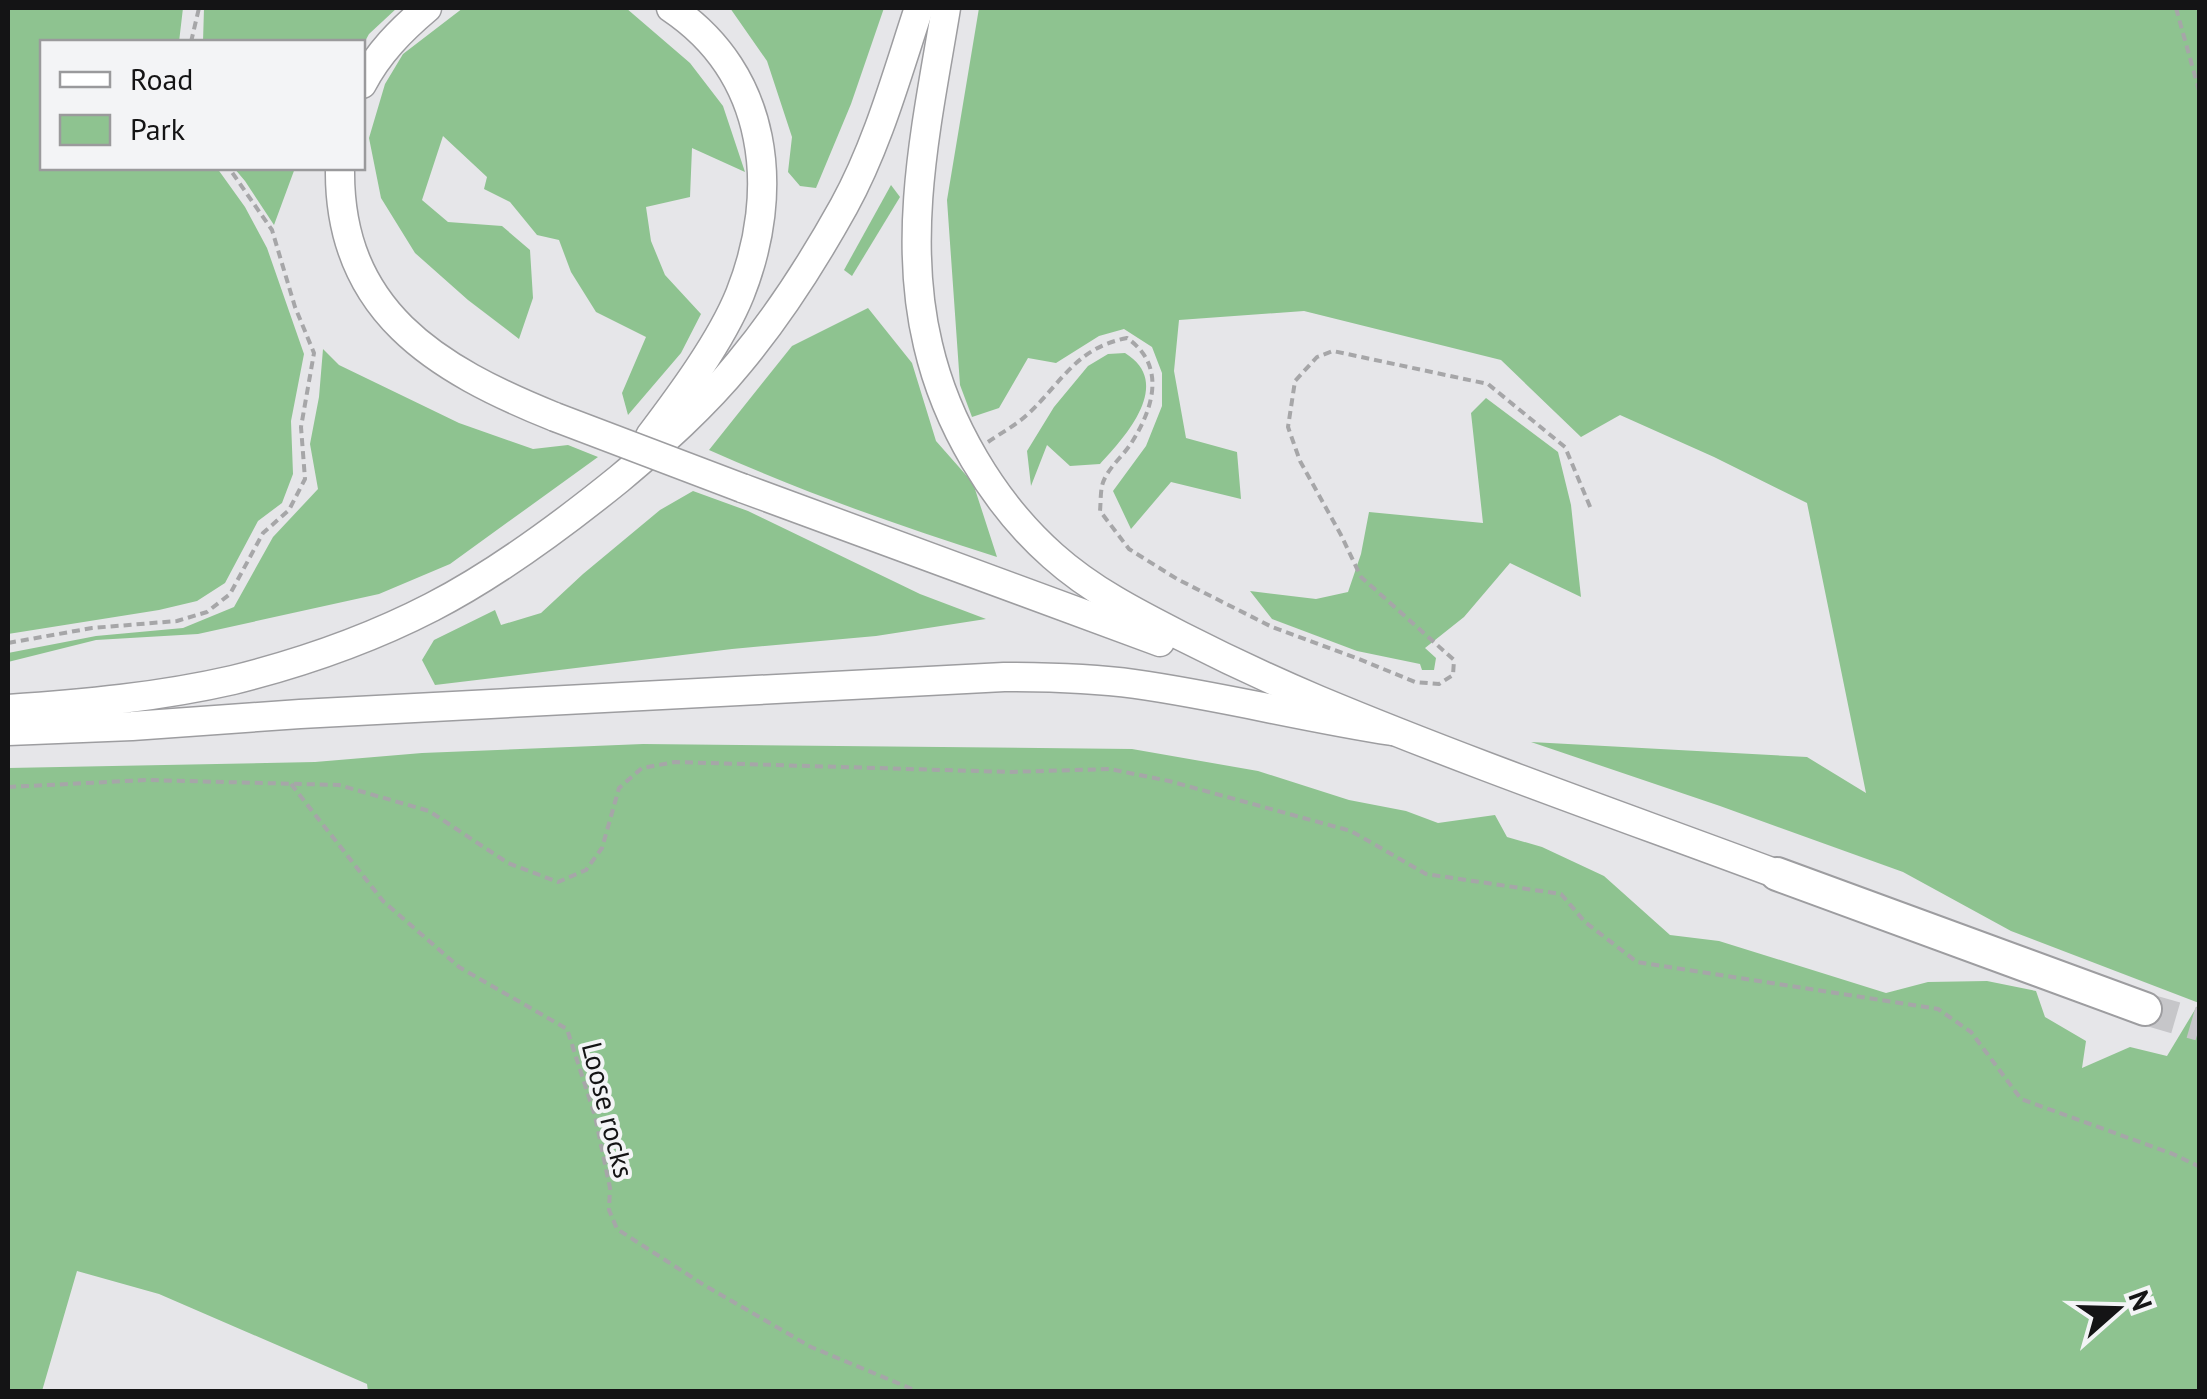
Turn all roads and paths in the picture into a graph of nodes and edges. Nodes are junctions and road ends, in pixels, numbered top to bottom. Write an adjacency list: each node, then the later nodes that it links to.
1 (199, 8): 7 (path)
2 (427, 8): 8 (main road)
3 (671, 8): 13 (main road)
4 (919, 8): 13 (main road)
5 (946, 8): 12 (main road)
6 (2176, 8): 9 (path)
7 (191, 40)
8 (365, 79)
9 (2200, 94)
10 (229, 170): 15 (path)
11 (340, 170): 16 (main road, bridge)
12 (972, 454): 14 (path); 16 (main road)
13 (618, 479): 17 (main road)
14 (1591, 509)
15 (8, 643)
16 (1256, 674): 19 (main road)
17 (8, 709)
18 (8, 731): 19 (main road)
19 (1392, 731): 22 (main road)
20 (292, 784): 21 (path); 24 (path); 25 (path, Loose rocks)
21 (8, 788)
22 (1777, 874): 23 (highway)
23 (2146, 1009)
24 (2200, 1167)
25 (919, 1392)

